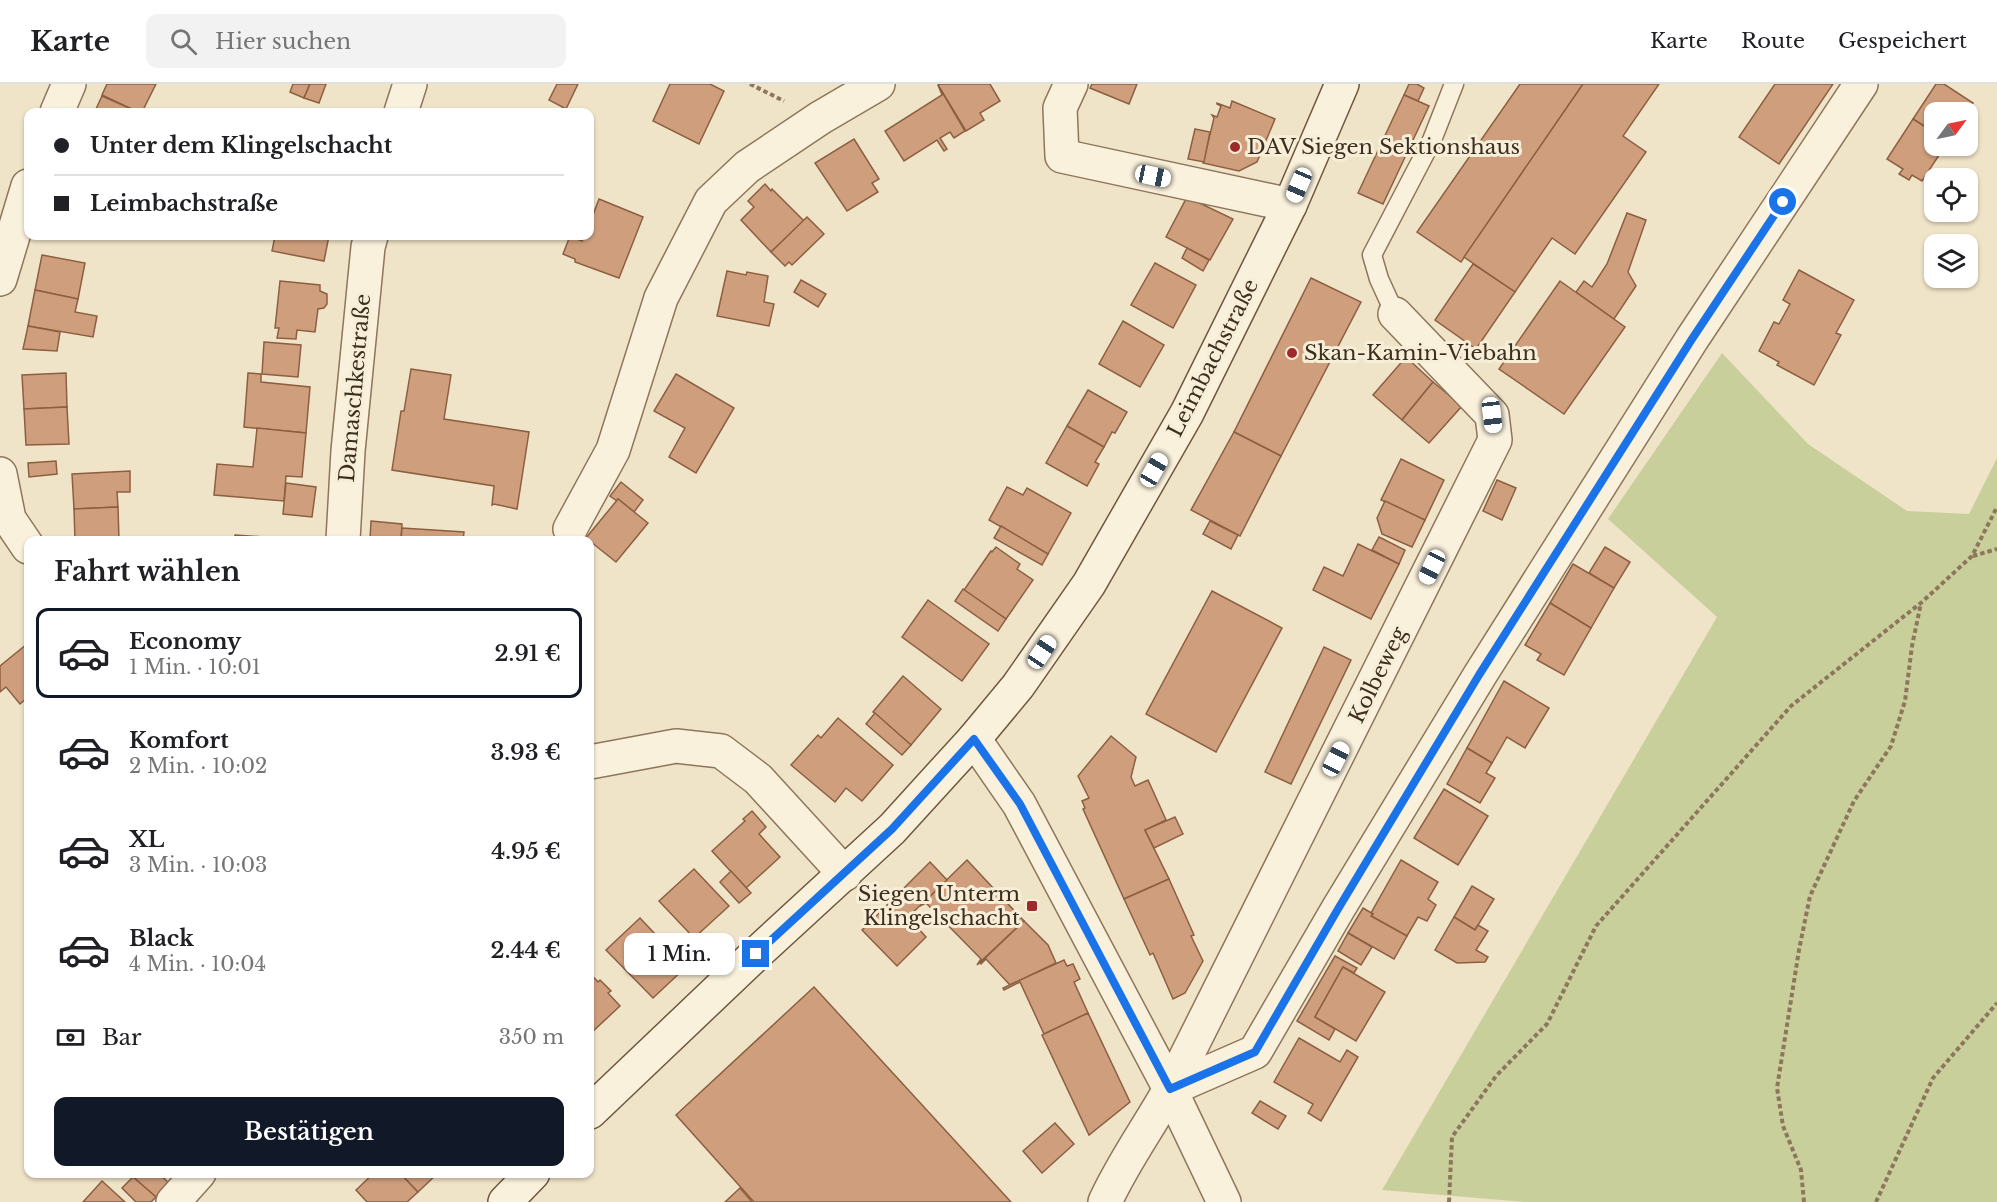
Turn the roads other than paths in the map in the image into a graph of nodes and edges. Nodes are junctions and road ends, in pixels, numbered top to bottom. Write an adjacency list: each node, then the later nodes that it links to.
1 (69, 84): 7 (street)
2 (878, 84): 15 (street)
3 (1071, 84): 9 (street)
4 (1342, 84): 9 (street, Leimbachstraße)
5 (1454, 84): 12 (lane)
6 (1861, 84): 21 (street)
7 (59, 108)
8 (24, 199): 11 (street)
9 (1290, 205): 18 (street, Leimbachstraße)
10 (370, 240): 16 (street, Damaschkestraße)
11 (0, 279)
12 (1395, 314): 21 (street, Kolbeweg)
13 (0, 474): 14 (street)
14 (5, 519): 17 (street)
15 (570, 529)
16 (343, 536)
17 (24, 542)
18 (974, 739): 20 (street, Leimbachstraße); 21 (street)
19 (594, 761): 20 (street)
20 (844, 874): 22 (street, Leimbachstraße)
21 (1170, 1089): 27 (street, Kolbeweg); 28 (street)
22 (594, 1108)
23 (195, 1178): 25 (street)
24 (528, 1178): 26 (street)
25 (173, 1202)
26 (506, 1202)
27 (1105, 1202)
28 (1224, 1202)

